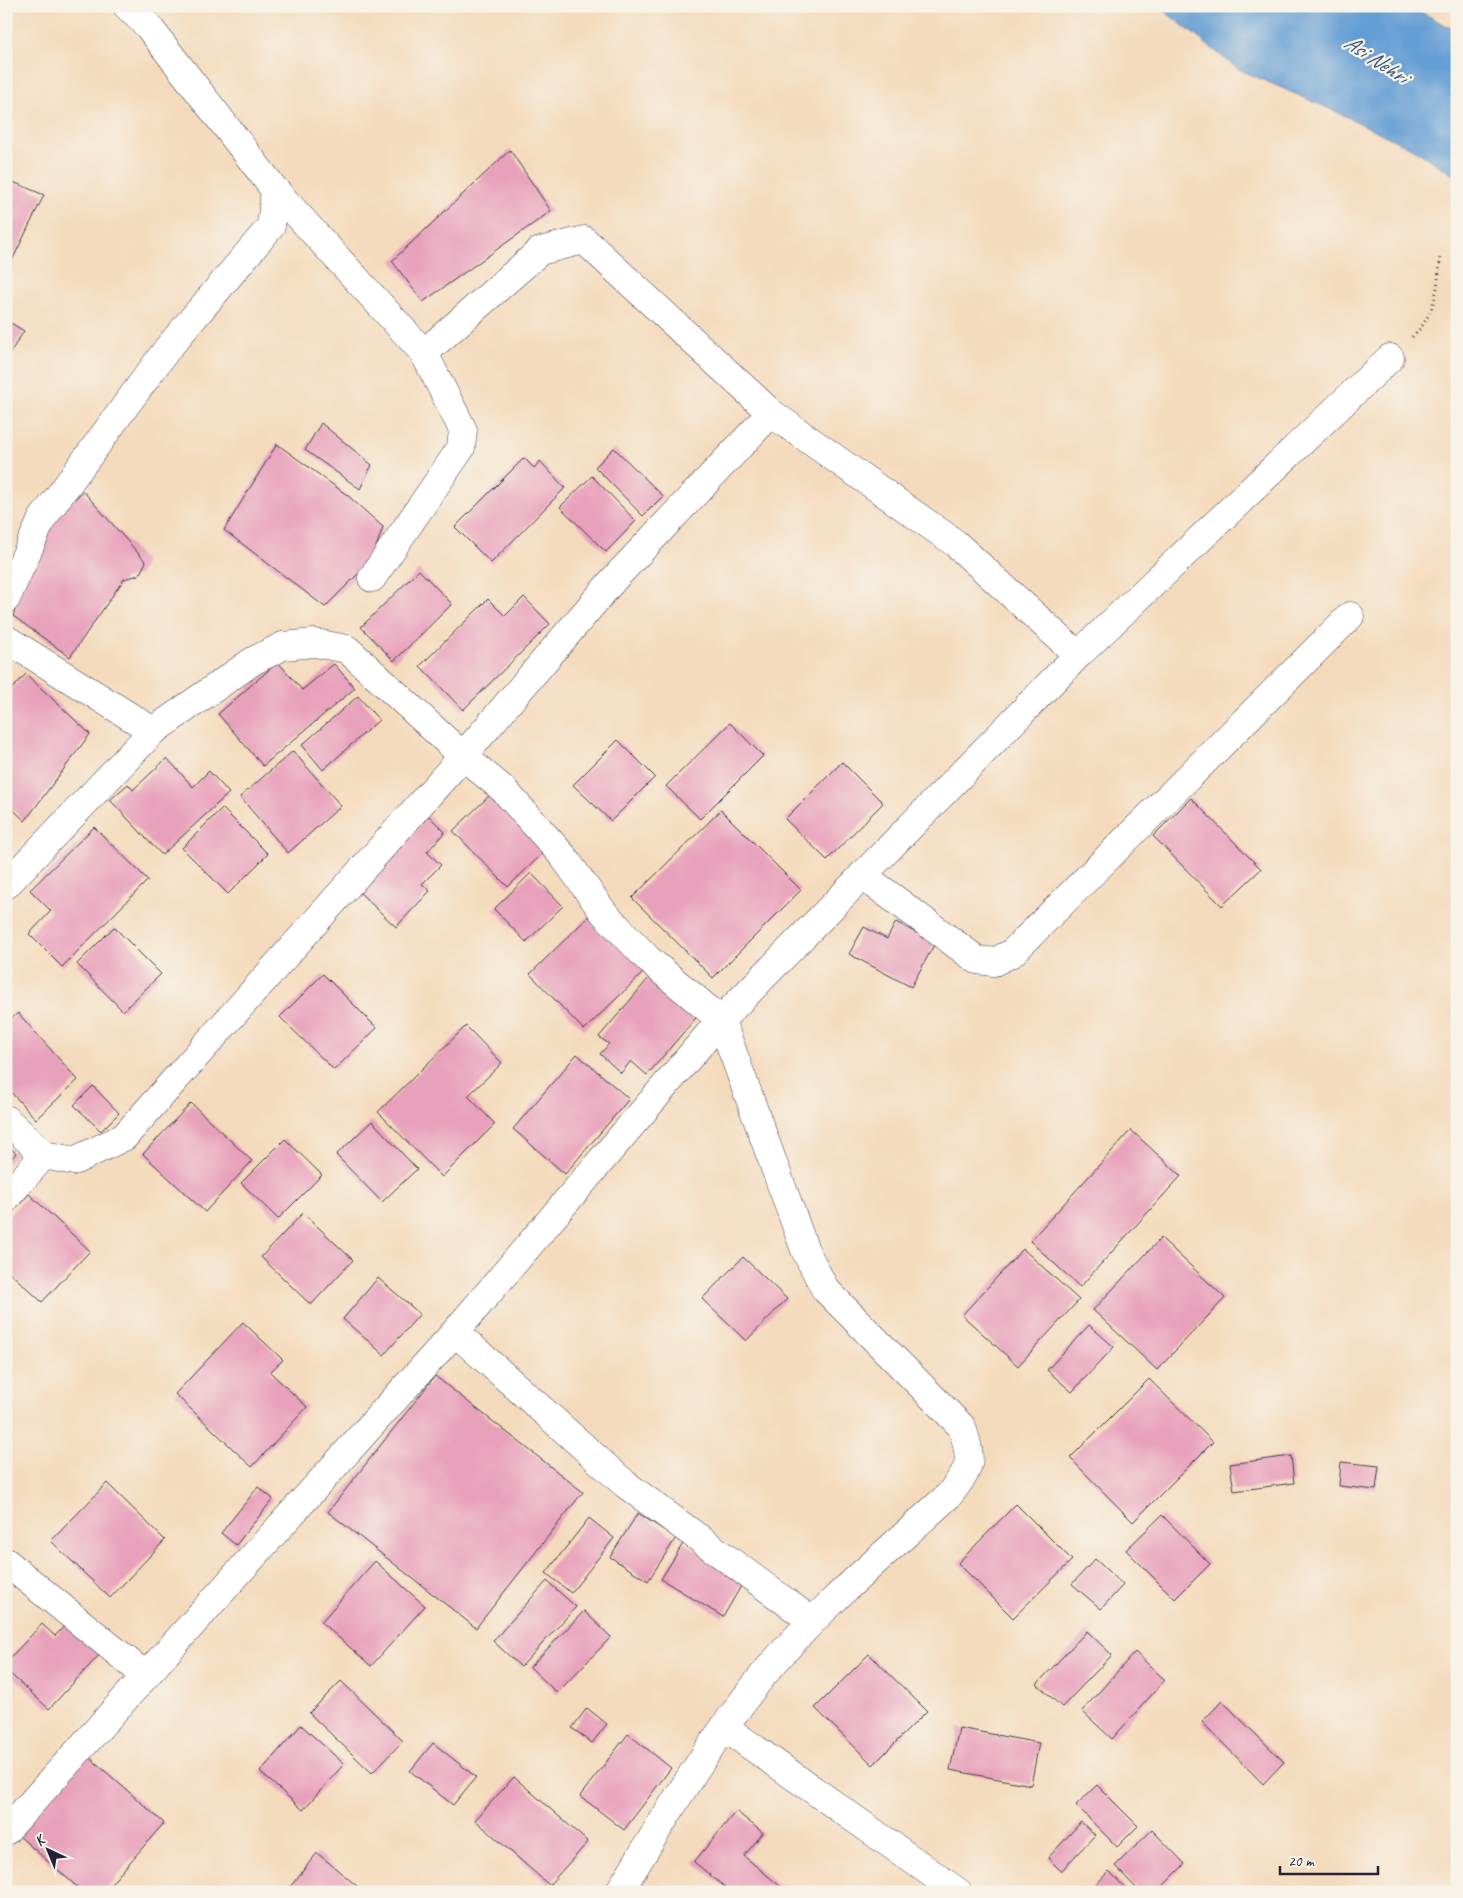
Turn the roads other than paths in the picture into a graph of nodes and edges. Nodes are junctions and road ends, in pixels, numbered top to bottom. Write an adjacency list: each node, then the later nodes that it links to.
1 (127, 6): 2 (street)
2 (275, 190): 3 (street); 7 (street)
3 (424, 353): 5 (street); 6 (street)
4 (1390, 358): 10 (street)
5 (771, 413): 10 (street); 12 (street)
6 (372, 578)
7 (6, 599)
8 (1350, 616): 13 (street)
9 (6, 638): 11 (street)
10 (1078, 655): 13 (street)
11 (153, 731): 12 (street); 14 (street)
12 (463, 756): 15 (street); 17 (street)
13 (862, 876): 15 (street)
14 (6, 885)
15 (721, 1020): 19 (street); 21 (street)
16 (6, 1119): 17 (street)
17 (44, 1156): 18 (street)
18 (6, 1198)
19 (455, 1332): 21 (street); 22 (street)
20 (6, 1562): 22 (street)
21 (812, 1621): 23 (street)
22 (146, 1675): 24 (street)
23 (724, 1727): 25 (street); 26 (street)
24 (6, 1831)
25 (619, 1892)
26 (958, 1892)

